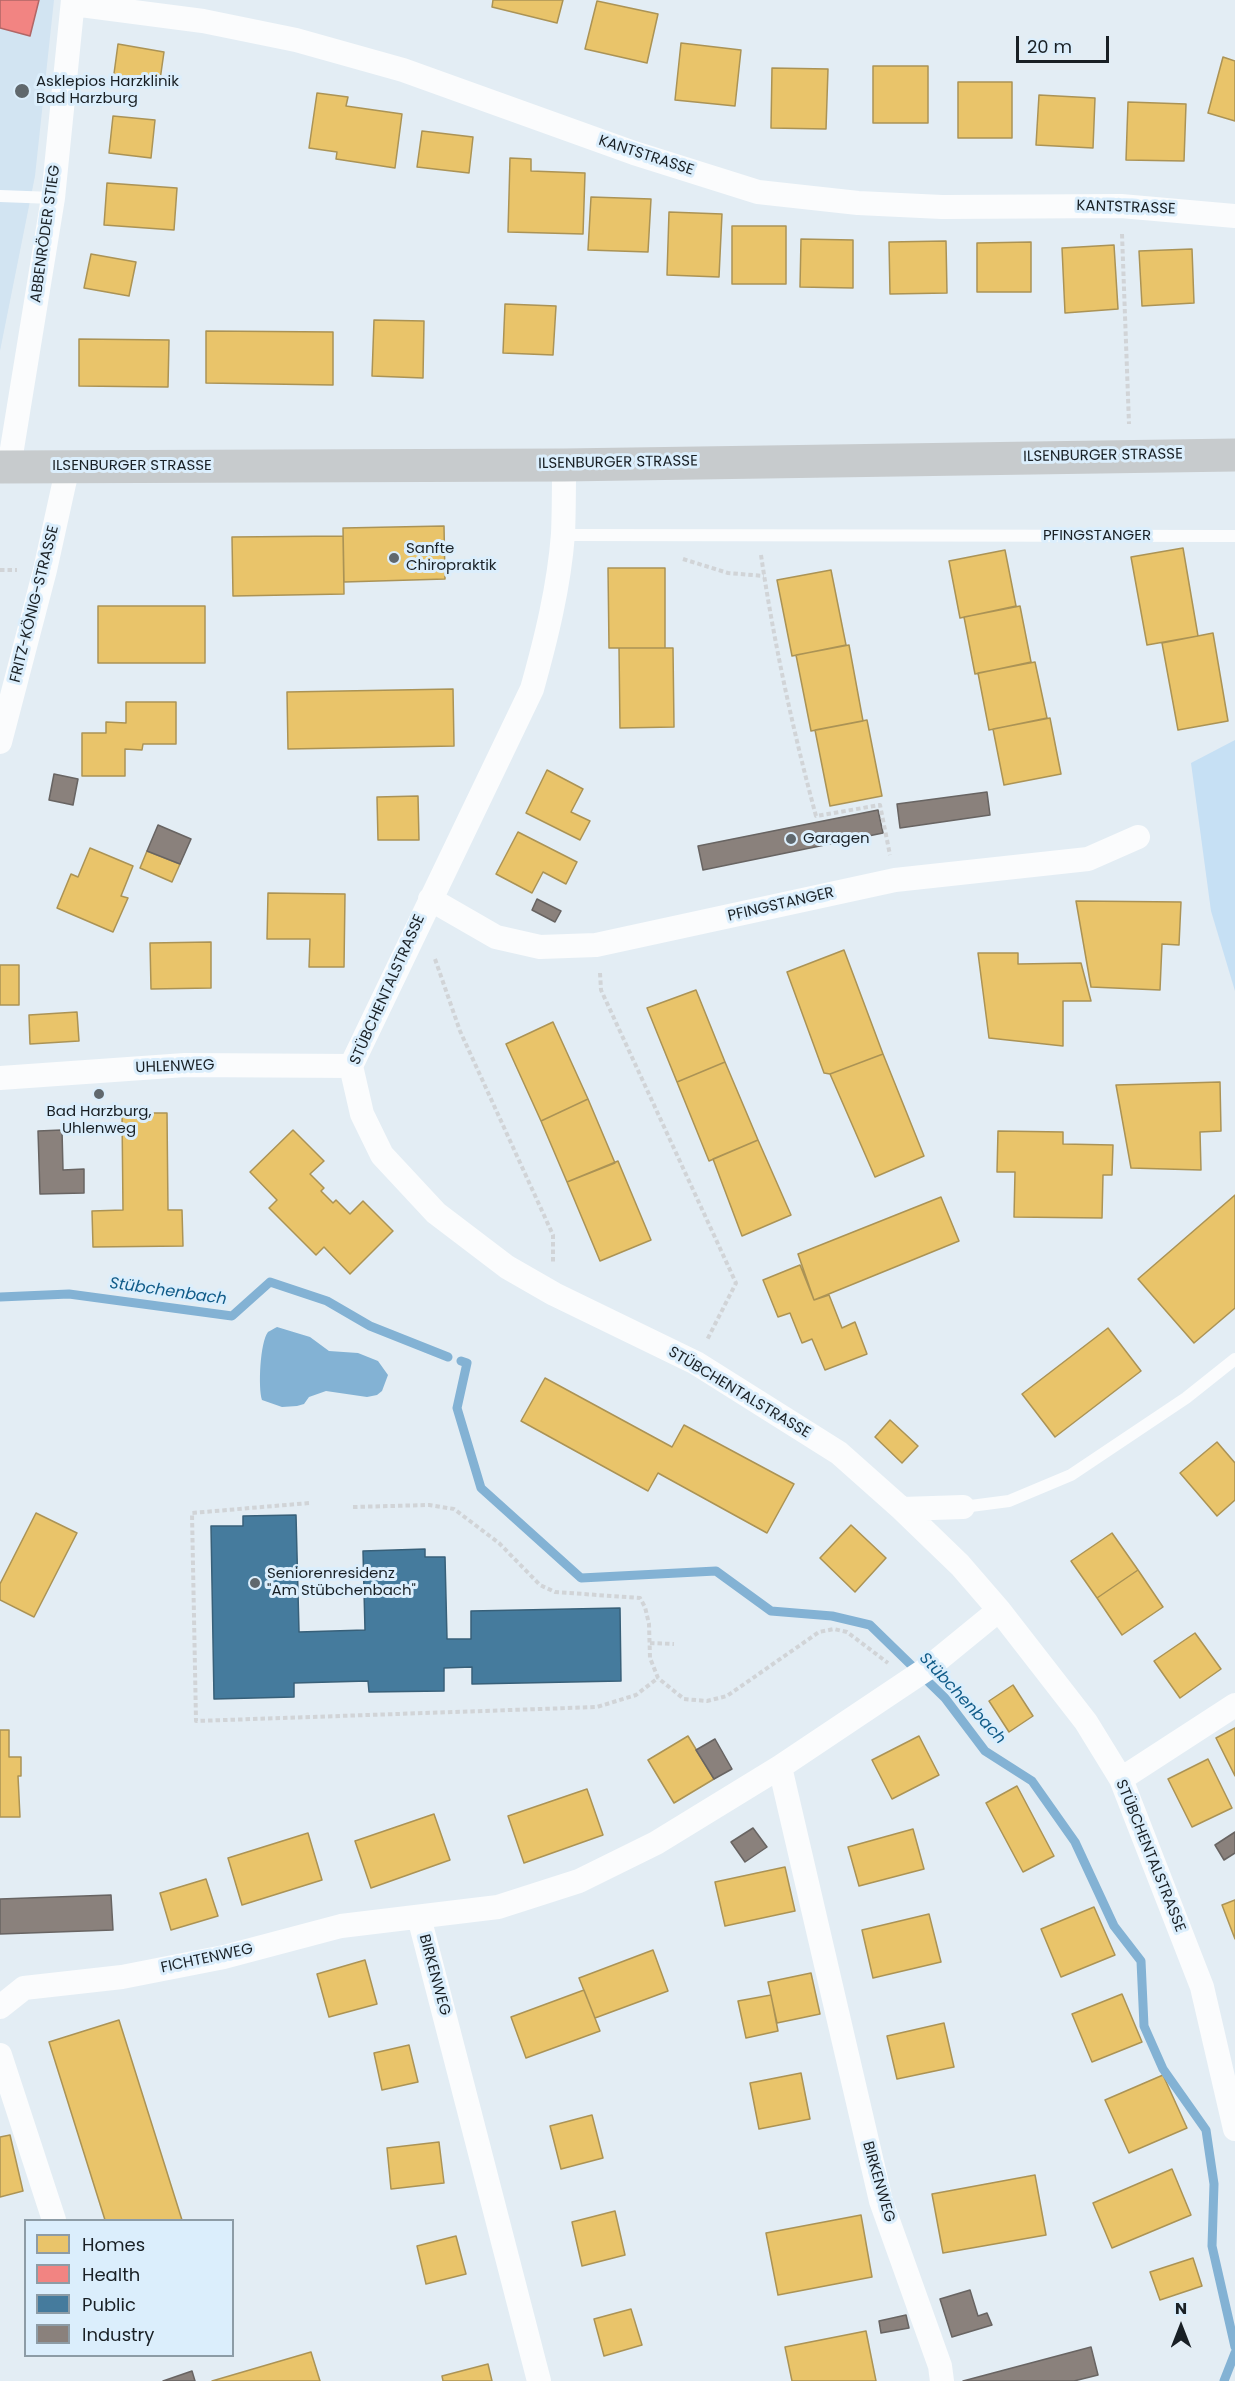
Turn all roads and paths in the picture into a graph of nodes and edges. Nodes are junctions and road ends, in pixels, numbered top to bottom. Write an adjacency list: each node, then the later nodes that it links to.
1 (73, 2): 3 (street, ABBENRÖDER STIEG); 4 (street, KANTSTRASSE)
2 (0, 196): 3 (lane)
3 (53, 198): 10 (street, ABBENRÖDER STIEG)
4 (1121, 206): 5 (street, KANTSTRASSE); 7 (path)
5 (1235, 216)
6 (1235, 454): 7 (main road, ILSENBURGER STRASSE)
7 (1130, 455): 8 (main road, ILSENBURGER STRASSE)
8 (564, 465): 9 (main road, ILSENBURGER STRASSE); 12 (street, STÜBCHENTALSTRASSE)
9 (68, 466): 10 (main road, ILSENBURGER STRASSE); 16 (street, FRITZ-KÖNIG-STRASSE)
10 (5, 467)
11 (650, 534): 12 (lane, PFINGSTANGER); 14 (lane, PFINGSTANGER); 15 (path)
12 (563, 535): 19 (street, STÜBCHENTALSTRASSE)
13 (1235, 536): 14 (lane, PFINGSTANGER)
14 (758, 537): 15 (path)
15 (764, 576): 18 (path)
16 (0, 742)
17 (1138, 837): 18 (street, PFINGSTANGER)
18 (896, 880): 20 (street, PFINGSTANGER)
19 (425, 909): 20 (street, PFINGSTANGER); 21 (street, STÜBCHENTALSTRASSE); 23 (path)
20 (596, 945): 25 (path)
21 (351, 1066): 22 (street, UHLENWEG); 23 (street, STÜBCHENTALSTRASSE)
22 (0, 1078)
23 (554, 1293): 25 (street, STÜBCHENTALSTRASSE)
24 (1235, 1359): 28 (lane)
25 (696, 1363): 29 (street, STÜBCHENTALSTRASSE)
26 (309, 1503): 34 (path)
27 (353, 1507): 31 (path)
28 (963, 1507): 29 (street)
29 (902, 1509): 30 (street, STÜBCHENTALSTRASSE)
30 (999, 1610): 33 (street, BIRKENWEG); 37 (street, STÜBCHENTALSTRASSE)
31 (650, 1643): 32 (path); 34 (path)
32 (674, 1644)
33 (915, 1677): 34 (path); 36 (street, BIRKENWEG)
34 (658, 1678)
35 (1235, 1705): 37 (street)
36 (780, 1767): 38 (street, BIRKENWEG); 44 (street, BIRKENWEG)
37 (1121, 1779): 41 (street, STÜBCHENTALSTRASSE)
38 (419, 1917): 39 (street, FICHTENWEG); 43 (street, BIRKENWEG)
39 (0, 2007)
40 (0, 2055): 42 (street)
41 (1235, 2129)
42 (54, 2219)
43 (539, 2381)
44 (942, 2381)

